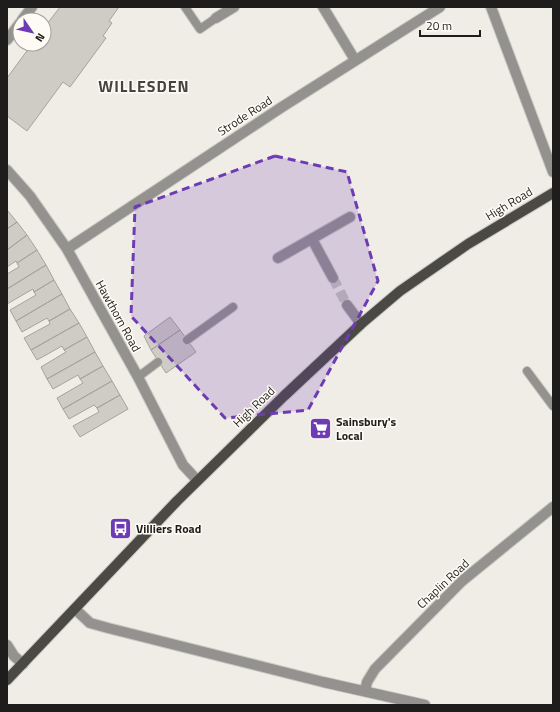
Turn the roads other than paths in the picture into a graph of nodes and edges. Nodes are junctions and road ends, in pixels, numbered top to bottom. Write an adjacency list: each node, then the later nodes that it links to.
1 (185, 7): 6 (lane)
2 (234, 7): 6 (street)
3 (323, 7): 7 (street)
4 (440, 7): 7 (street, Strode Road)
5 (491, 7): 9 (street)
6 (216, 18)
7 (356, 60): 13 (street, Strode Road)
8 (7, 170): 13 (street, Hawthorn Road)
9 (553, 172)
10 (553, 193): 18 (main road, High Road)
11 (350, 217): 12 (street)
12 (312, 239): 14 (street); 15 (street)
13 (67, 249): 22 (street, Hawthorn Road)
14 (278, 258)
15 (333, 278)
16 (347, 305): 18 (street)
17 (233, 307): 19 (lane)
18 (361, 324): 24 (main road, High Road)
19 (187, 340)
20 (158, 362): 22 (lane)
21 (527, 371): 23 (lane)
22 (138, 377): 24 (street, Hawthorn Road)
23 (553, 406)
24 (196, 480): 26 (main road, High Road)
25 (553, 507): 30 (street, Chaplin Road)
26 (75, 609): 28 (main road, High Road); 30 (street)
27 (7, 645): 28 (street)
28 (23, 664): 29 (main road, High Road)
29 (7, 680)
30 (365, 691): 31 (street)
31 (424, 705)

